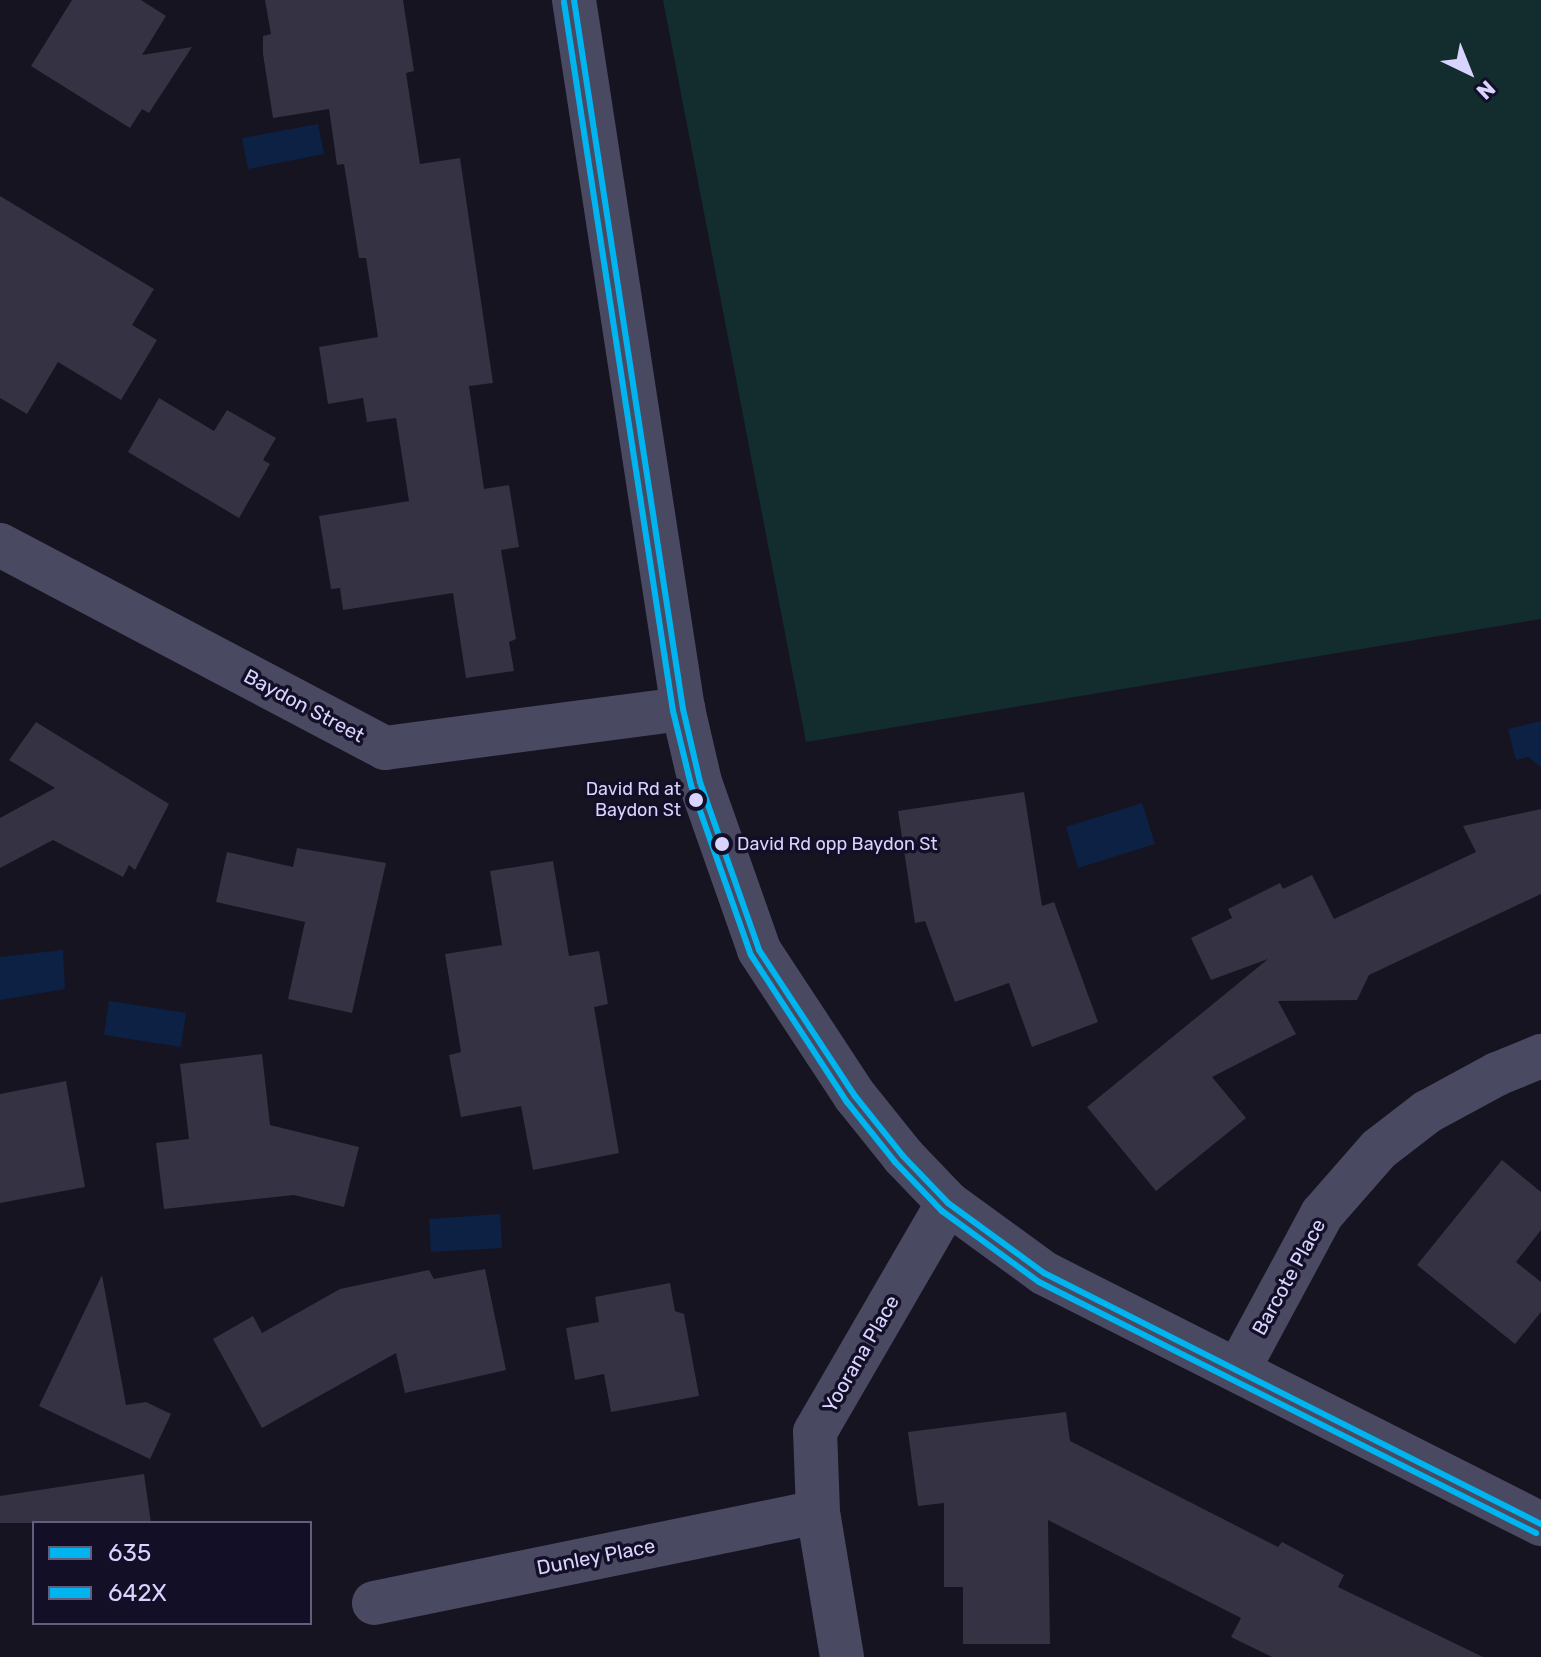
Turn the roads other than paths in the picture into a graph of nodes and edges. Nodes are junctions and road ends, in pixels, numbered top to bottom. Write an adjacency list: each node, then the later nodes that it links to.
1 (574, 0): 3 (street)
2 (0, 545): 3 (street, Baydon Street)
3 (683, 709): 5 (street)
4 (1541, 1056): 6 (street, Barcote Place)
5 (948, 1203): 6 (street); 7 (street, Yoorana Place)
6 (1238, 1370): 8 (street)
7 (818, 1512): 9 (street, Dunley Place); 10 (street, Yoorana Place)
8 (1541, 1524)
9 (374, 1603)
10 (842, 1657)

